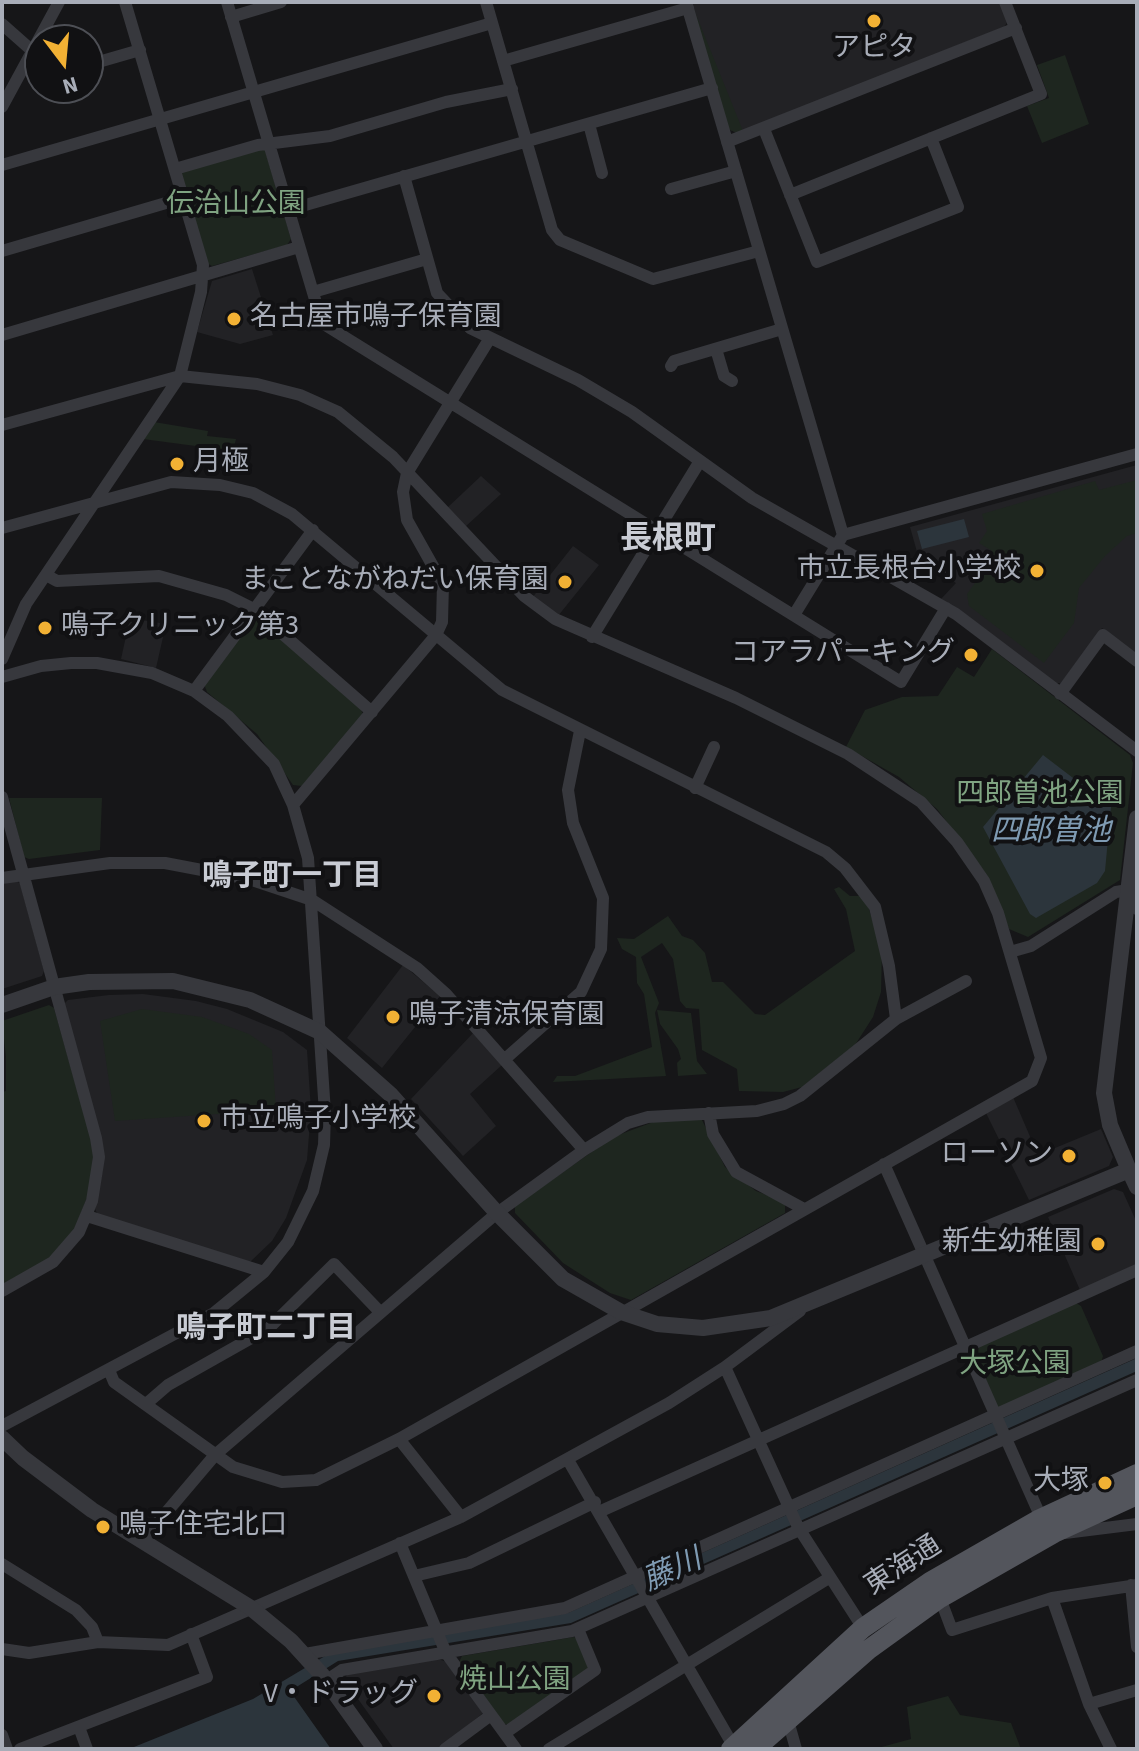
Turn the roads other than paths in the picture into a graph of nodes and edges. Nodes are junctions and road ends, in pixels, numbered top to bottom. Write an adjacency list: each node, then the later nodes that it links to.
1 (59, 2): 11 (street)
2 (125, 2): 14 (street)
3 (227, 2): 8 (street)
4 (281, 2): 8 (street)
5 (486, 2): 9 (street)
6 (1005, 2): 12 (street)
7 (687, 5): 16 (street); 18 (street)
8 (231, 17): 20 (street)
9 (492, 23): 16 (street); 20 (street)
10 (2, 24): 13 (street)
11 (49, 24)
12 (1016, 28): 24 (street); 25 (street)
13 (24, 43)
14 (140, 50): 15 (street); 22 (street)
15 (104, 60)
16 (503, 61): 19 (street)
17 (24, 73): 21 (street)
18 (712, 88): 23 (street); 27 (street)
19 (512, 89): 26 (street); 28 (street)
20 (254, 94): 22 (street); 28 (street)
21 (2, 107)
22 (160, 120): 29 (street); 30 (street)
23 (589, 124): 26 (street); 32 (street)
24 (764, 129): 27 (street); 35 (street)
25 (931, 138): 35 (street); 35 (street)
26 (527, 142): 33 (street); 40 (street)
27 (727, 142): 31 (street)
28 (268, 145): 30 (street); 37 (street)
29 (2, 165)
30 (175, 169): 36 (street)
31 (736, 171): 34 (street); 40 (street)
32 (602, 173)
33 (404, 176): 37 (street); 41 (street)
34 (671, 189)
35 (790, 195)
36 (183, 198): 39 (street); 42 (street)
37 (288, 210): 38 (street)
38 (299, 247): 42 (street); 43 (street)
39 (2, 251)
40 (759, 251): 44 (street)
41 (427, 259): 43 (street); 46 (street)
42 (204, 275): 45 (street); 49 (street)
43 (313, 292): 51 (street)
44 (782, 329): 47 (street); 60 (street)
45 (2, 335)
46 (490, 338): 51 (street); 54 (street)
47 (716, 349): 48 (street); 50 (street)
48 (671, 366)
49 (180, 376): 52 (street); 55 (street); 56 (street)
50 (732, 381)
51 (450, 403): 55 (street); 59 (street)
52 (2, 425)
53 (1137, 454): 60 (street)
54 (700, 461): 59 (street); 60 (street)
55 (407, 473): 65 (street); 66 (street)
56 (95, 501): 57 (street); 58 (street); 61 (street)
57 (2, 528)
58 (313, 530): 63 (street); 65 (street)
59 (657, 530): 64 (street); 66 (street)
60 (840, 540): 62 (street); 64 (street)
61 (46, 575): 63 (street); 67 (street)
62 (946, 608): 64 (street); 71 (street)
63 (254, 609): 70 (street); 72 (street)
64 (794, 615)
65 (436, 635): 72 (street); 73 (street)
66 (592, 637): 85 (street)
67 (2, 659)
68 (1137, 661): 71 (street)
69 (2, 677): 70 (street)
70 (194, 691): 78 (street)
71 (1060, 694): 75 (street)
72 (372, 712): 78 (street)
73 (580, 731): 76 (street); 91 (street)
74 (714, 747): 76 (street)
75 (1137, 751)
76 (695, 788): 89 (street)
77 (2, 797): 80 (street)
78 (293, 805): 83 (street)
79 (1137, 818): 82 (street)
80 (23, 873): 81 (street); 83 (street); 87 (street)
81 (2, 878)
82 (1128, 890): 84 (street); 85 (street); 95 (street)
83 (312, 900): 90 (street); 91 (street)
84 (1137, 909)
85 (1010, 952): 94 (street)
86 (966, 981): 89 (street)
87 (54, 987): 88 (street); 90 (street); 99 (street)
88 (2, 1005)
89 (896, 1019): 92 (street)
90 (320, 1032): 98 (street); 102 (street)
91 (505, 1059): 93 (street)
92 (709, 1113): 93 (street); 97 (street)
93 (584, 1150): 98 (street)
94 (884, 1164): 97 (street); 100 (street)
95 (1133, 1168): 96 (street); 100 (street)
96 (1137, 1187)
97 (804, 1209): 106 (street)
98 (497, 1213): 105 (street); 106 (street)
99 (87, 1216): 102 (street); 103 (street)
100 (924, 1258): 104 (street); 107 (street)
101 (1137, 1270): 107 (street)
102 (264, 1272): 110 (street)
103 (2, 1291)
104 (809, 1304): 106 (street); 109 (street)
105 (380, 1312): 112 (street); 119 (street)
106 (621, 1312): 118 (street)
107 (964, 1348): 113 (street); 117 (street)
108 (1137, 1351): 113 (street)
109 (725, 1367): 117 (street); 120 (street)
110 (109, 1370): 112 (street); 114 (street)
111 (1137, 1380): 115 (street)
112 (146, 1404): 119 (street)
113 (995, 1418): 115 (street); 124 (street)
114 (2, 1426)
115 (1004, 1437): 127 (street); 128 (street)
116 (2, 1438): 129 (street)
117 (758, 1438): 123 (street); 124 (street)
118 (399, 1439): 119 (street); 125 (street)
119 (215, 1455): 129 (street)
120 (568, 1460): 123 (street); 125 (street)
121 (1137, 1474): 127 (main road, 東海通)
122 (1137, 1495): 127 (main road, 東海通)
123 (598, 1507): 132 (street); 133 (street)
124 (789, 1510): 128 (street); 133 (street)
125 (461, 1517): 130 (street)
126 (1137, 1524): 127 (street)
127 (1047, 1526): 137 (main road, 東海通); 140 (main road, 東海通)
128 (799, 1529): 134 (street); 136 (street)
129 (142, 1541): 139 (street)
130 (400, 1543): 132 (street); 139 (street)
131 (2, 1564): 144 (street)
132 (414, 1576): 142 (street)
133 (638, 1577): 136 (street); 142 (street)
134 (829, 1578): 140 (street); 149 (street)
135 (1134, 1585): 138 (street); 145 (street)
136 (649, 1595): 141 (street); 149 (street)
137 (940, 1598): 138 (street); 154 (main road, 東海通)
138 (1052, 1598): 152 (street)
139 (251, 1608): 143 (street); 148 (street)
140 (863, 1628): 158 (main road, 東海通)
141 (578, 1629): 147 (street); 156 (street)
142 (437, 1631): 147 (street); 148 (street)
143 (191, 1634): 144 (street); 155 (street)
144 (98, 1642): 146 (street)
145 (1137, 1647)
146 (2, 1649)
147 (445, 1651): 150 (street); 153 (street)
148 (308, 1656): 150 (street)
149 (687, 1664): 158 (street); 165 (street)
150 (325, 1678): 162 (street)
151 (1137, 1690): 152 (street)
152 (1089, 1704): 168 (street)
153 (491, 1715): 156 (street); 163 (street)
154 (787, 1717): 166 (main road, 東海通); 167 (street)
155 (79, 1727): 160 (street); 161 (street)
156 (505, 1733): 164 (street)
157 (2, 1735): 159 (street)
158 (732, 1748)
159 (7, 1749)
160 (20, 1749)
161 (87, 1749)
162 (375, 1749)
163 (445, 1749)
164 (516, 1749)
165 (549, 1749)
166 (755, 1749)
167 (796, 1749)
168 (1111, 1749)

